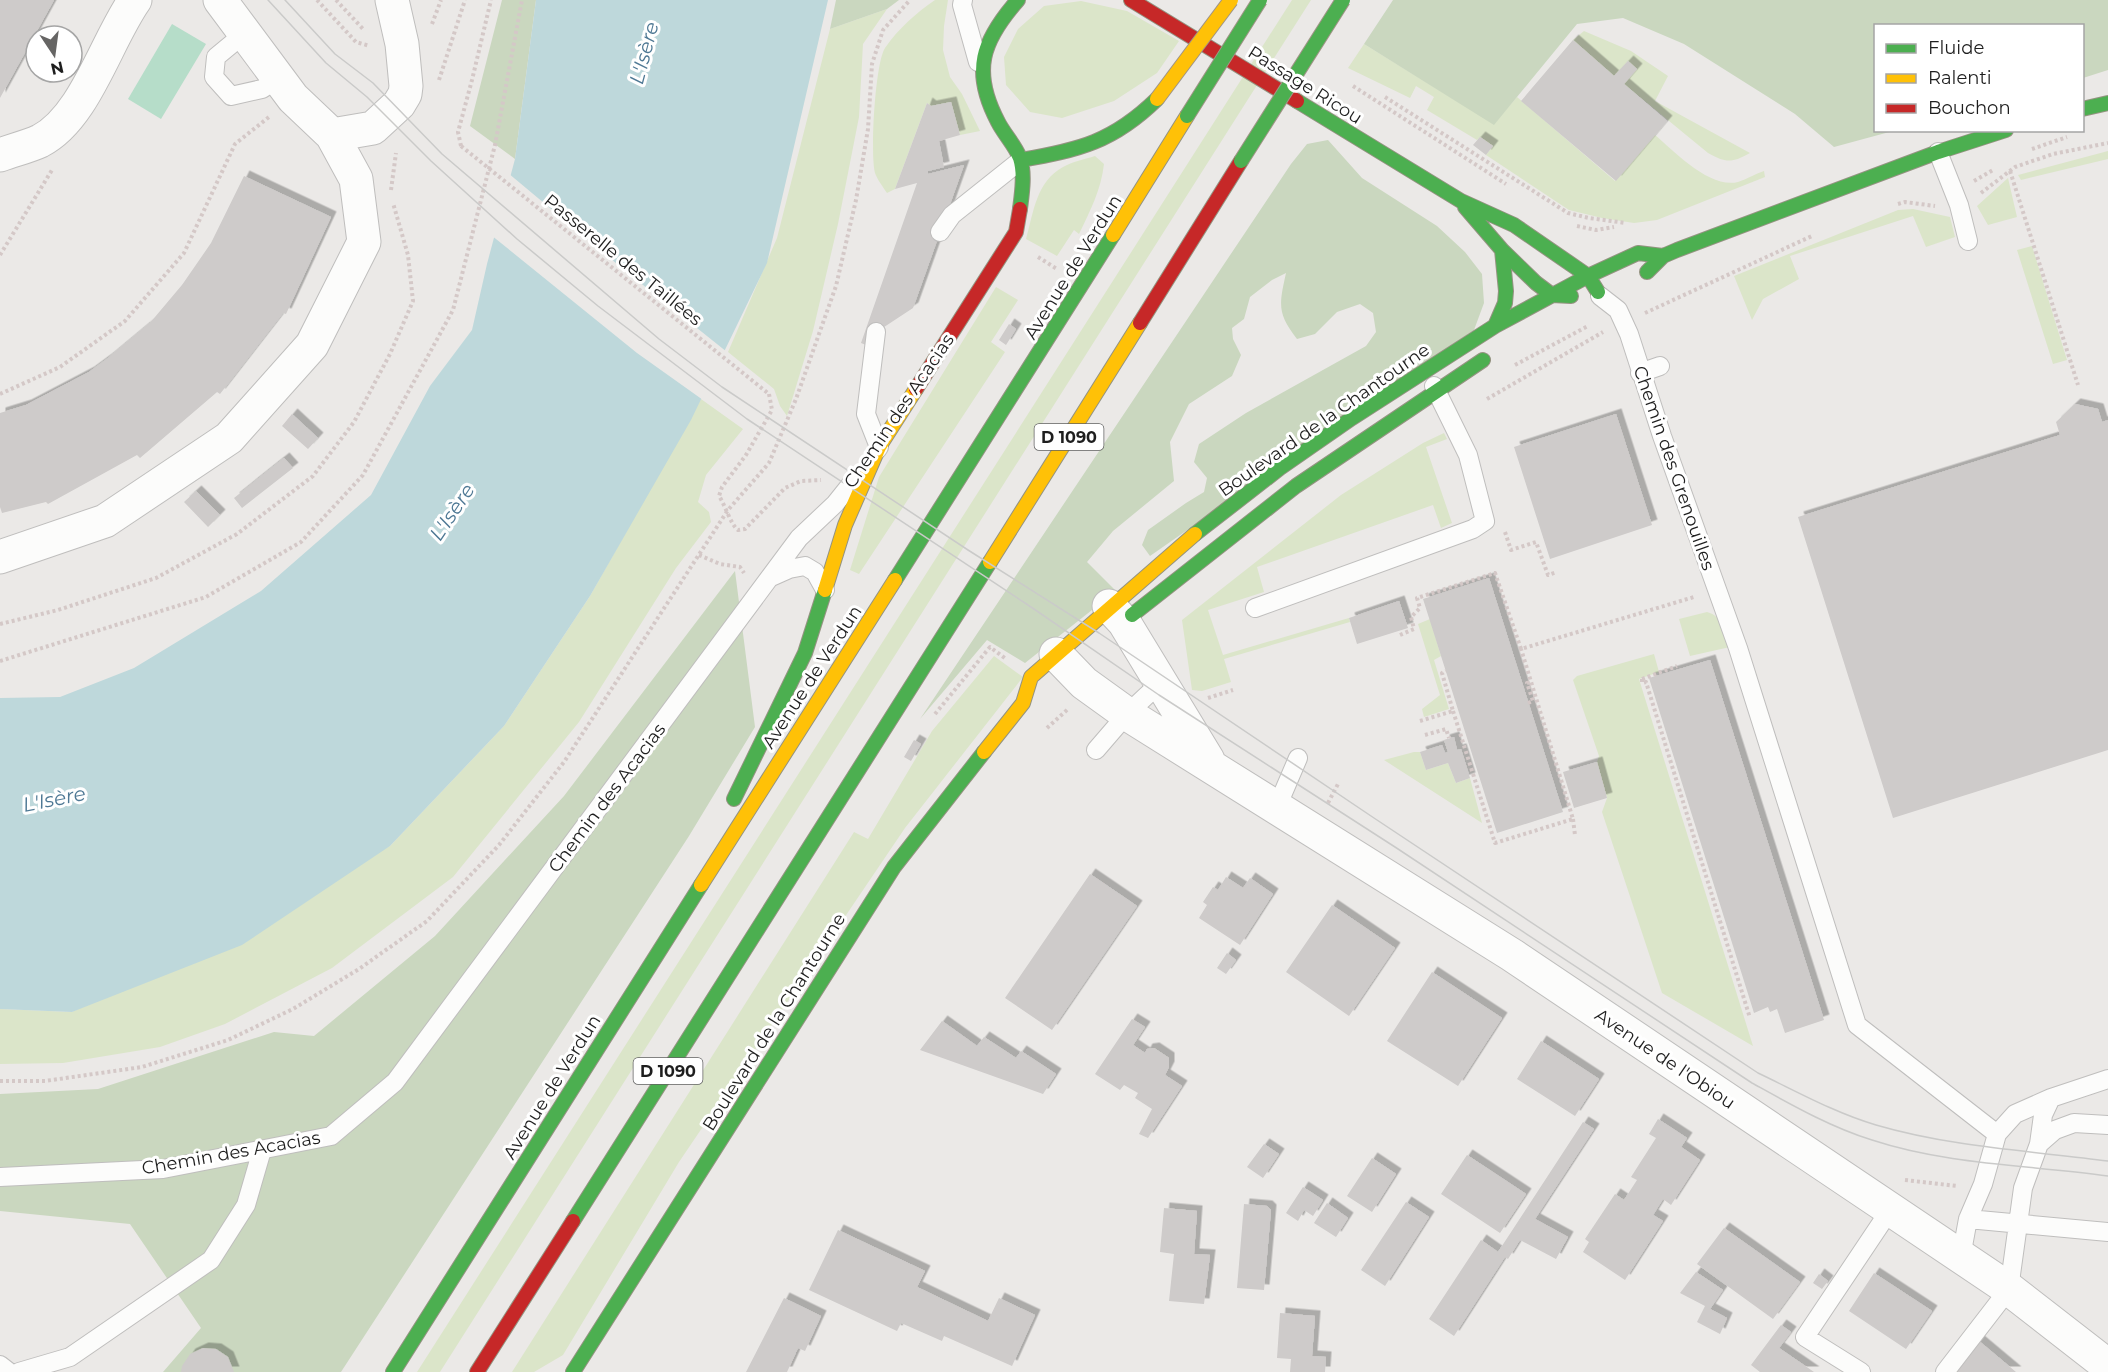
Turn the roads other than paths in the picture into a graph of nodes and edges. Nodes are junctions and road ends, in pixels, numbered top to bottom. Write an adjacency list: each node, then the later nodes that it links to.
1 (135, 0): 18 (street)
2 (220, 0): 10 (street)
3 (392, 0): 16 (street)
4 (963, 0): 11 (lane)
5 (1018, 0): 11 (street)
6 (1131, 0): 20 (street, Passage Ricou)
7 (1231, 0): 19 (street, bridge)
8 (1260, 0): 53 (street, Avenue de Verdun, bridge)
9 (1343, 0): 72 (street, D 1090, bridge)
10 (245, 33): 12 (street); 12 (lane)
11 (981, 73): 19 (street)
12 (286, 88): 16 (street)
13 (2108, 103): 14 (street)
14 (2084, 109)
15 (2000, 132): 17 (street)
16 (332, 135): 37 (street)
17 (1938, 152): 22 (lane); 24 (street)
18 (0, 155)
19 (1021, 160): 21 (lane); 36 (street, Chemin des Acacias)
20 (1461, 201): 23 (street); 25 (street)
21 (940, 232)
22 (1968, 241)
23 (1502, 250): 27 (street); 29 (street)
24 (1663, 256): 25 (street, Boulevard de la Chantourne); 26 (street)
25 (1588, 276): 27 (street, Boulevard de la Chantourne); 28 (street)
26 (1638, 276)
27 (1552, 296): 28 (street); 29 (street, Boulevard de la Chantourne)
28 (1590, 301): 34 (lane, Chemin des Grenouilles)
29 (1495, 326): 33 (street, Boulevard de la Chantourne)
30 (876, 332): 36 (lane)
31 (1491, 355): 35 (street, Boulevard de la Chantourne)
32 (1660, 366): 34 (lane)
33 (1426, 370): 35 (lane); 41 (street, Boulevard de la Chantourne)
34 (1640, 373): 57 (lane, Chemin des Grenouilles)
35 (1436, 392): 40 (lane); 41 (street, Boulevard de la Chantourne)
36 (879, 447): 38 (lane, Chemin des Acacias); 39 (street)
37 (1, 554)
38 (771, 577): 39 (lane); 59 (lane, Chemin des Acacias)
39 (825, 590): 51 (street)
40 (1255, 608)
41 (1116, 619): 42 (street, Boulevard de la Chantourne); 43 (street, Avenue de l'Obiou)
42 (1068, 664): 45 (street, Boulevard de la Chantourne); 46 (street, Avenue de l'Obiou)
43 (1160, 683): 46 (lane); 49 (street, Avenue de l'Obiou)
44 (1040, 695): 45 (street, Boulevard de la Chantourne)
45 (1023, 703): 73 (street, Boulevard de la Chantourne)
46 (1127, 714): 47 (lane); 49 (street, Avenue de l'Obiou)
47 (1096, 750)
48 (1298, 758): 50 (lane)
49 (1212, 767): 50 (street, Avenue de l'Obiou)
50 (1277, 807): 61 (street, Avenue de l'Obiou)
51 (727, 814)
52 (717, 835): 53 (street)
53 (666, 940): 71 (street, Avenue de Verdun)
54 (2108, 1080): 55 (lane)
55 (2051, 1098): 57 (lane); 58 (lane)
56 (2108, 1125): 58 (lane)
57 (1997, 1134): 62 (lane)
58 (2039, 1144): 63 (lane)
59 (262, 1150): 60 (lane, Chemin des Acacias); 70 (lane)
60 (0, 1177)
61 (1890, 1209): 65 (street, Avenue de l'Obiou); 74 (lane)
62 (1968, 1219): 63 (lane); 65 (lane)
63 (2017, 1224): 64 (lane); 66 (lane)
64 (2108, 1232)
65 (1961, 1257): 66 (street, Avenue de l'Obiou)
66 (2009, 1290): 68 (street, Avenue de l'Obiou); 75 (lane)
67 (0, 1365): 69 (lane)
68 (2108, 1366)
69 (9, 1372)
70 (19, 1372)
71 (393, 1372)
72 (477, 1372)
73 (573, 1372)
74 (1862, 1372)
75 (1945, 1372)

